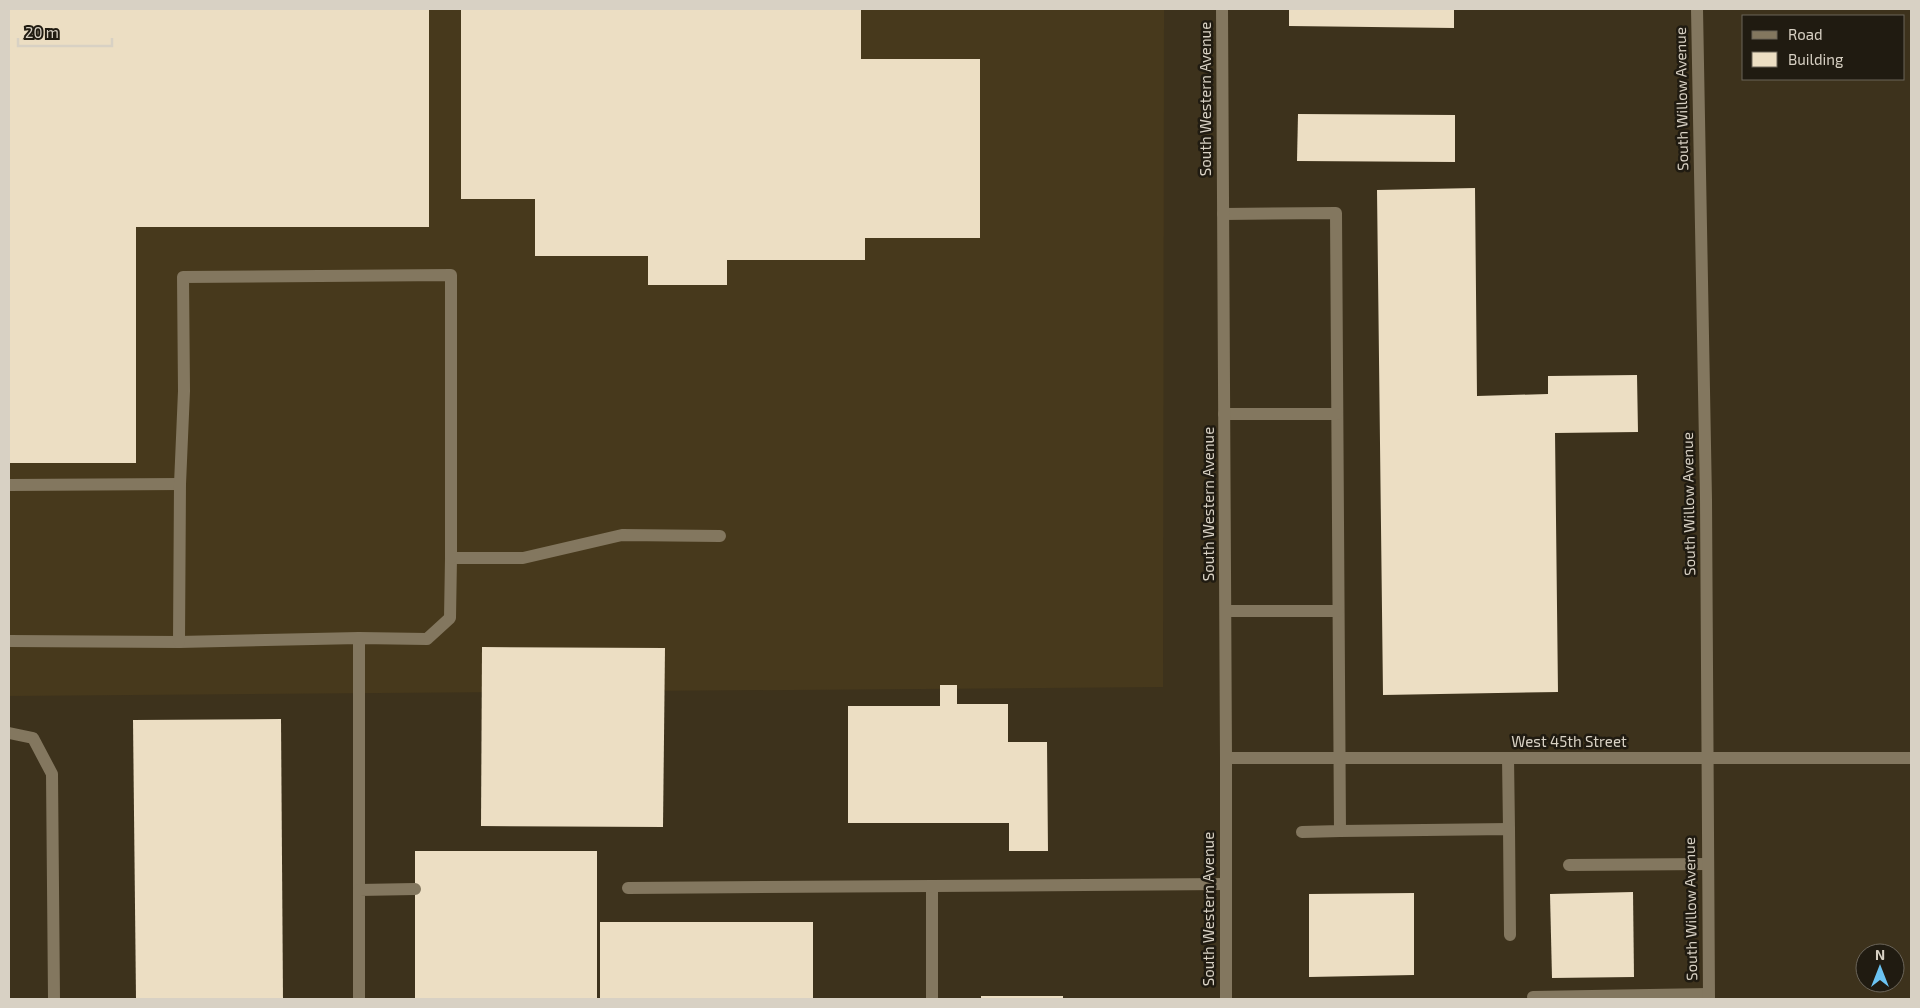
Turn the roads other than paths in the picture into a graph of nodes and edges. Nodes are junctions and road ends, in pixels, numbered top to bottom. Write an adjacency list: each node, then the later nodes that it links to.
1 (1222, 9): 3 (street, South Western Avenue)
2 (1697, 9): 19 (street, South Willow Avenue)
3 (1223, 214): 4 (street, South Western Avenue); 5 (street)
4 (1224, 414): 5 (street); 10 (street, South Western Avenue)
5 (1337, 414): 11 (street)
6 (180, 484): 7 (street); 9 (street); 14 (street)
7 (9, 485)
8 (720, 536): 9 (street)
9 (451, 558): 12 (street)
10 (1226, 611): 11 (street); 16 (street, South Western Avenue)
11 (1338, 611): 17 (street)
12 (359, 638): 14 (street); 30 (street)
13 (9, 642): 14 (street)
14 (179, 642)
15 (9, 733): 34 (street)
16 (1226, 758): 17 (street, West 45th Street); 26 (street, South Western Avenue)
17 (1338, 758): 18 (street, West 45th Street); 22 (street)
18 (1508, 758): 19 (street, West 45th Street); 21 (street)
19 (1706, 758): 20 (street, West 45th Street); 24 (street, South Willow Avenue)
20 (1911, 758)
21 (1509, 829): 22 (street); 31 (street)
22 (1340, 831): 23 (street)
23 (1302, 832)
24 (1707, 864): 25 (street); 32 (street, South Willow Avenue)
25 (1569, 865)
26 (1225, 884): 27 (street); 37 (street, South Western Avenue)
27 (932, 886): 28 (street); 36 (street)
28 (628, 888)
29 (415, 889): 30 (street)
30 (359, 890): 35 (street)
31 (1510, 935)
32 (1708, 996): 33 (street)
33 (1533, 997)
34 (54, 999)
35 (359, 999)
36 (932, 999)
37 (1226, 999)

